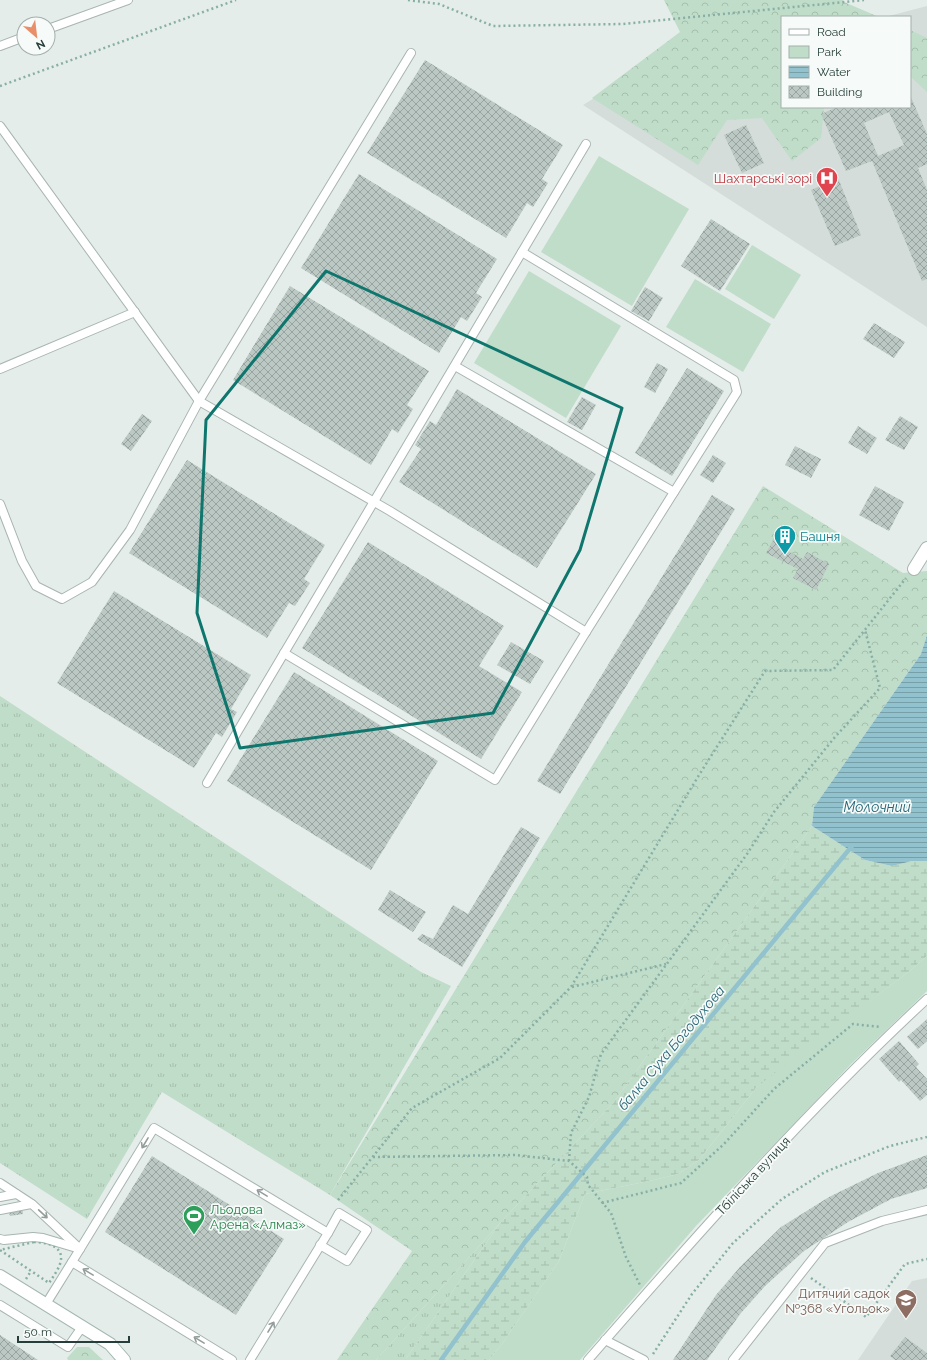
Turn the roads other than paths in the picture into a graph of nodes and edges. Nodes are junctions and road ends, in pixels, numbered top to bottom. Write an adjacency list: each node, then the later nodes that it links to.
1 (128, 0): 2 (lane)
2 (56, 26)
3 (16, 40): 4 (lane)
4 (0, 46)
5 (411, 53): 12 (lane)
6 (0, 126): 9 (lane)
7 (586, 144): 8 (lane)
8 (522, 252): 10 (lane); 13 (lane)
9 (135, 312): 11 (lane); 12 (lane)
10 (455, 366): 13 (lane); 14 (lane)
11 (0, 369)
12 (199, 401): 14 (lane); 15 (lane)
13 (674, 492): 18 (lane)
14 (374, 502): 18 (lane); 19 (lane)
15 (0, 504)
16 (927, 548): 17 (street)
17 (914, 569)
18 (586, 632): 19 (lane)
19 (284, 653): 20 (lane)
20 (208, 783)
21 (927, 999): 37 (lane, Тбіліська вулиця)
22 (0, 1184): 23 (lane)
23 (16, 1194): 24 (lane); 25 (lane)
24 (0, 1197)
25 (31, 1204): 26 (lane); 31 (lane, one-way to 31)
26 (0, 1210)
27 (927, 1210): 43 (lane)
28 (328, 1233): 30 (lane); 30 (lane); 31 (lane, one-way to 31)
29 (0, 1239): 31 (lane)
30 (320, 1245): 40 (lane, one-way to 30)
31 (80, 1249): 32 (lane)
32 (72, 1262): 34 (lane); 39 (lane, one-way to 32)
33 (0, 1276): 34 (street)
34 (46, 1304): 36 (street)
35 (0, 1305): 36 (lane)
36 (82, 1326): 38 (street)
37 (605, 1340): 41 (lane, Тбіліська вулиця); 42 (lane)
38 (124, 1360)
39 (232, 1360)
40 (250, 1360)
41 (588, 1360)
42 (644, 1360)
43 (733, 1360)

